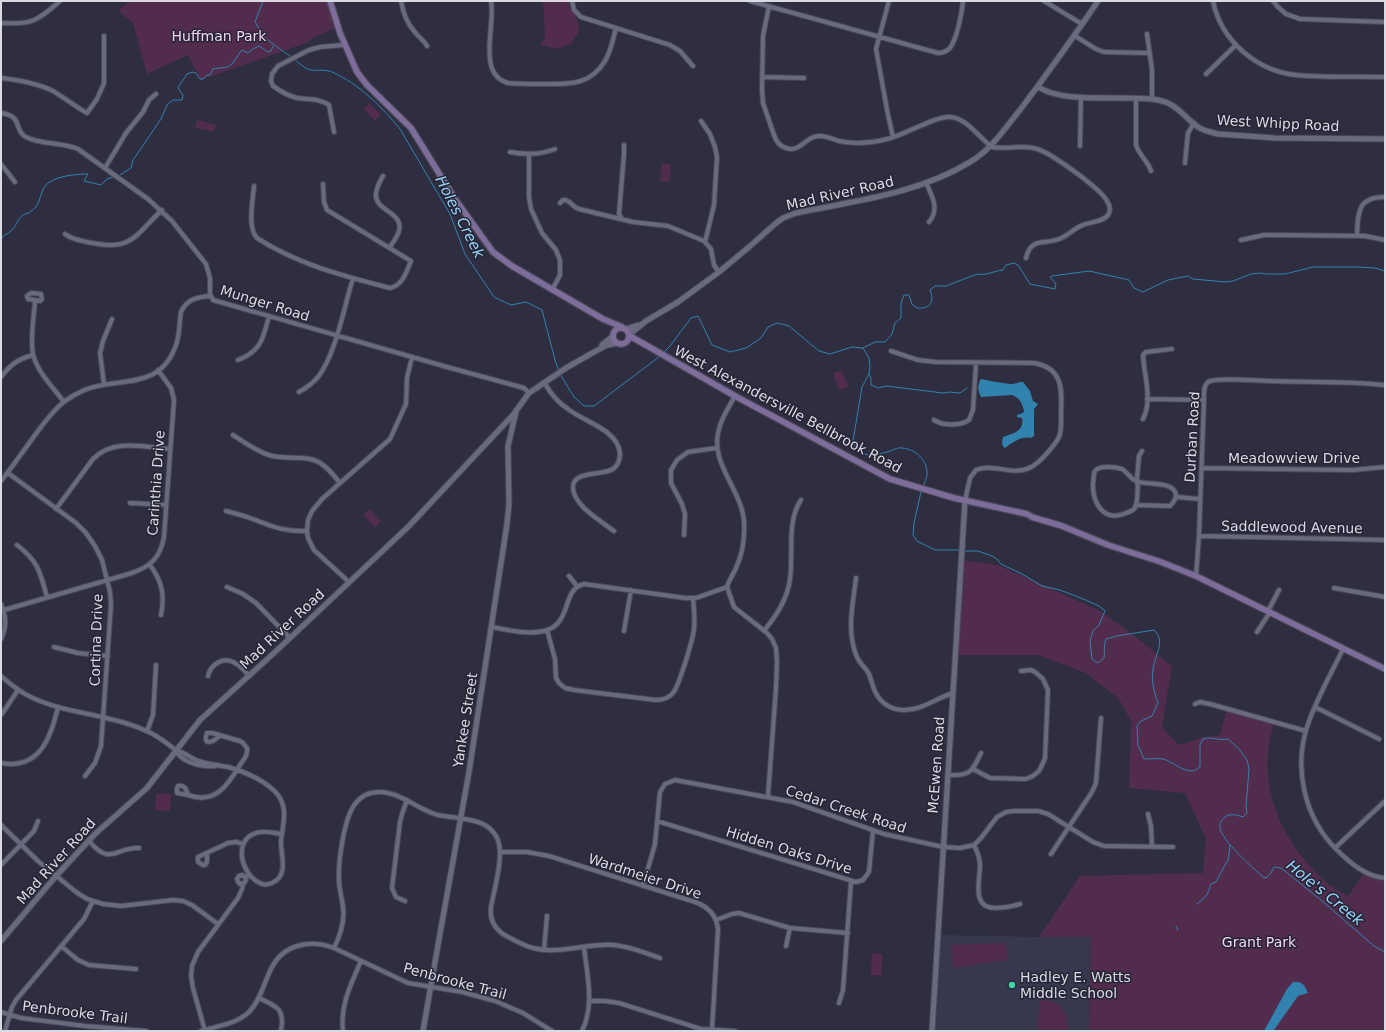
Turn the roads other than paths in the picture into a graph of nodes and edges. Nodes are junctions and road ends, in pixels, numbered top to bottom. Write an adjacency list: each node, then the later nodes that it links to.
1 (60, 1): 15 (street)
2 (330, 1): 22 (main road, West Alexandersville Bellbrook Road)
3 (401, 1): 24 (street)
4 (490, 1): 17 (street)
5 (572, 1): 17 (street)
6 (750, 1): 13 (street)
7 (889, 1): 21 (street)
8 (963, 1): 21 (street)
9 (1044, 1): 16 (street)
10 (1098, 1): 16 (street, Mad River Road)
11 (1213, 1): 23 (street)
12 (1273, 1): 14 (street)
13 (769, 6): 21 (street); 28 (street)
14 (1385, 22)
15 (1, 23)
16 (1082, 24): 20 (street, Mad River Road)
17 (616, 28): 26 (street)
18 (1147, 34): 25 (street)
19 (104, 36): 30 (street)
20 (1075, 36): 25 (street); 32 (street, Mad River Road)
21 (879, 37): 41 (street)
22 (344, 45): 40 (street); 72 (main road, West Alexandersville Bellbrook Road)
23 (1236, 45): 27 (street); 29 (street)
24 (427, 46)
25 (1150, 53): 36 (street)
26 (693, 66)
27 (1206, 74)
28 (762, 77): 31 (street); 41 (street)
29 (1385, 77)
30 (1, 78)
31 (804, 78)
32 (1038, 87): 34 (street, West Whipp Road); 44 (street, Mad River Road)
33 (156, 94): 51 (street)
34 (1081, 97): 35 (street, West Whipp Road); 45 (street)
35 (1136, 98): 36 (street, West Whipp Road); 52 (street)
36 (1152, 99): 39 (street, West Whipp Road)
37 (1, 113): 51 (street, Munger Road)
38 (701, 121): 67 (street)
39 (1194, 123): 42 (street, West Whipp Road); 49 (street)
40 (334, 132)
41 (893, 137): 44 (street)
42 (1385, 139)
43 (624, 145): 61 (street)
44 (990, 146): 55 (street, Mad River Road); 69 (street)
45 (1080, 146)
46 (555, 149): 48 (street)
47 (510, 152): 48 (street)
48 (529, 155): 72 (street)
49 (1185, 163)
50 (1, 164): 54 (street)
51 (105, 168): 60 (street, Munger Road)
52 (1151, 171)
53 (383, 176): 68 (street)
54 (15, 182)
55 (926, 183): 62 (street); 70 (street, Mad River Road)
56 (322, 184): 68 (street)
57 (254, 186): 71 (street)
58 (1385, 197): 64 (street)
59 (560, 203): 61 (street)
60 (162, 210): 63 (street); 73 (street, Munger Road)
61 (622, 219): 67 (street)
62 (929, 222)
63 (65, 234)
64 (1357, 236): 65 (street); 66 (street)
65 (1241, 240)
66 (1385, 240)
67 (705, 242): 70 (street)
68 (390, 247): 71 (street)
69 (1026, 258)
70 (719, 272): 78 (street, Mad River Road)
71 (353, 278): 82 (street)
72 (552, 290): 77 (main road, West Alexandersville Bellbrook Road)
73 (210, 296): 75 (street, Munger Road); 93 (street)
74 (34, 301): 89 (street)
75 (269, 316): 82 (street, Munger Road); 91 (street)
76 (112, 319): 96 (street)
77 (603, 320): 79 (main road, West Alexandersville Bellbrook Road); 80 (main road, West Alexandersville Bellbrook Road)
78 (646, 321): 79 (street, Mad River Road); 81 (street, Mad River Road)
79 (624, 328): 80 (main road); 81 (main road, West Alexandersville Bellbrook Road)
80 (613, 334): 83 (main road, West Alexandersville Bellbrook Road); 88 (street, Mad River Road)
81 (630, 335): 84 (main road); 85 (main road, West Alexandersville Bellbrook Road)
82 (336, 336): 90 (street, Munger Road); 98 (street)
83 (618, 343): 84 (main road, West Alexandersville Bellbrook Road); 88 (street, Mad River Road)
84 (626, 343): 85 (main road, West Alexandersville Bellbrook Road)
85 (650, 348): 100 (main road, West Alexandersville Bellbrook Road)
86 (1172, 349): 101 (street)
87 (892, 351): 92 (street)
88 (594, 352): 95 (street, Mad River Road)
89 (33, 355): 94 (street); 103 (street)
90 (412, 358): 99 (street, Munger Road); 116 (street)
91 (238, 360)
92 (976, 363): 106 (street); 120 (street)
93 (158, 370): 96 (street); 109 (street, Carinthia Drive)
94 (1, 377)
95 (544, 382): 99 (street, Mad River Road); 127 (street)
96 (104, 384): 103 (street)
97 (1385, 385): 102 (street, Durban Road)
98 (299, 392)
99 (529, 393): 104 (street, Mad River Road)
100 (735, 396): 108 (street); 120 (main road, West Alexandersville Bellbrook Road)
101 (1147, 399): 102 (street); 105 (street)
102 (1204, 400): 112 (street, Durban Road)
103 (64, 402): 113 (street)
104 (516, 411): 137 (street, Mad River Road); 151 (street, Yankee Street)
105 (1143, 419)
106 (934, 420)
107 (233, 434): 116 (street)
108 (716, 448): 128 (street); 140 (street)
109 (170, 449): 122 (street, Carinthia Drive); 124 (street)
110 (1142, 451): 115 (street)
111 (1385, 466): 112 (street, Meadowview Drive)
112 (1202, 468): 118 (street, Durban Road)
113 (8, 473): 114 (street); 124 (street, Cortina Drive)
114 (1, 481)
115 (1138, 482): 117 (street); 123 (street); 123 (street)
116 (340, 483): 126 (street)
117 (1176, 497): 118 (street); 123 (street)
118 (1200, 499): 129 (street, Durban Road)
119 (802, 500): 154 (street)
120 (965, 500): 134 (main road, West Alexandersville Bellbrook Road); 168 (street, McEwen Road)
121 (130, 503): 122 (street)
122 (166, 505): 132 (street, Carinthia Drive)
123 (1136, 506)
124 (56, 509): 136 (street, Cortina Drive)
125 (226, 511): 126 (street)
126 (307, 531): 137 (street)
127 (614, 531)
128 (684, 535)
129 (1199, 536): 130 (street, Saddlewood Avenue); 134 (street, Durban Road)
130 (1385, 540)
131 (17, 545): 144 (street)
132 (150, 565): 136 (street); 150 (street)
133 (569, 576): 138 (street)
134 (1196, 576): 149 (main road, West Alexandersville Bellbrook Road)
135 (856, 578): 168 (street)
136 (107, 580): 144 (street); 160 (street, Cortina Drive)
137 (349, 582): 156 (street, Mad River Road)
138 (577, 586): 142 (street); 152 (street)
139 (226, 587): 156 (street)
140 (727, 587): 146 (street); 154 (street)
141 (1334, 588): 145 (street)
142 (631, 590): 146 (street); 153 (street)
143 (1279, 590): 149 (street)
144 (47, 597): 148 (street)
145 (1385, 597)
146 (693, 598): 152 (street)
147 (1, 604): 148 (street)
148 (4, 610): 157 (street)
149 (1269, 612): 155 (street); 159 (main road, West Alexandersville Bellbrook Road)
150 (161, 615)
151 (492, 627): 152 (street); 191 (street, Yankee Street)
152 (547, 630)
153 (624, 631)
154 (764, 631): 187 (street)
155 (1257, 632)
156 (290, 638): 166 (street, Mad River Road)
157 (1, 639)
158 (54, 647): 160 (street)
159 (1344, 649): 162 (main road, West Alexandersville Bellbrook Road); 171 (street)
160 (108, 656): 173 (street, Cortina Drive)
161 (156, 665): 176 (street)
162 (1385, 670)
163 (1021, 671): 183 (street)
164 (1, 676): 167 (street)
165 (208, 676): 166 (street)
166 (249, 676): 179 (street, Mad River Road)
167 (18, 690): 170 (street); 172 (street)
168 (953, 693): 185 (street, McEwen Road)
169 (1195, 704): 175 (street)
170 (58, 707): 173 (street); 181 (street)
171 (1315, 707): 175 (street); 178 (street)
172 (2, 714)
173 (103, 718): 176 (street); 184 (street, Cortina Drive)
174 (1101, 718): 195 (street)
175 (1306, 730): 206 (street)
176 (147, 731): 179 (street)
177 (220, 735): 182 (street)
178 (1379, 739)
179 (177, 751): 182 (street); 198 (street, Mad River Road)
180 (981, 753): 183 (street)
181 (1, 763)
182 (237, 770): 186 (street); 197 (street)
183 (973, 770): 185 (street)
184 (84, 776)
185 (948, 776): 202 (street, McEwen Road)
186 (188, 795)
187 (768, 796): 193 (street, Cedar Creek Road); 196 (street, Cedar Creek Road)
188 (407, 800): 191 (street); 218 (street); 229 (street)
189 (1384, 802): 206 (street)
190 (1148, 814): 203 (street)
191 (461, 819): 207 (street); 234 (street, Yankee Street)
192 (38, 821): 199 (street)
193 (657, 821): 214 (street, Hidden Oaks Drive); 216 (street, Cedar Creek Road)
194 (1, 825): 199 (street)
195 (1070, 827): 201 (street); 203 (street); 209 (street)
196 (873, 830): 202 (street, Cedar Creek Road); 214 (street, Hidden Oaks Drive)
197 (282, 834): 200 (street); 212 (street)
198 (89, 841): 205 (street); 211 (street, Mad River Road)
199 (21, 844): 210 (street); 211 (street)
200 (243, 844): 208 (street); 212 (street)
201 (974, 845): 202 (street, Cedar Creek Road); 219 (street)
202 (943, 847): 251 (street, McEwen Road)
203 (1152, 847): 204 (street)
204 (1173, 847)
205 (139, 848)
206 (1335, 848): 213 (street)
207 (501, 852): 216 (street, Wardmeier Drive); 230 (street)
208 (207, 853)
209 (1051, 854)
210 (1, 865)
211 (56, 876): 217 (street); 225 (street, Mad River Road)
212 (248, 876): 215 (street); 215 (street)
213 (1385, 878)
214 (852, 882): 224 (street)
215 (243, 884): 222 (street)
216 (643, 886): 221 (street, Wardmeier Drive)
217 (93, 901): 222 (street); 226 (street)
218 (405, 901)
219 (1020, 904)
220 (547, 916): 230 (street)
221 (716, 920): 223 (street); 241 (street)
222 (218, 924): 244 (street)
223 (790, 928): 224 (street); 227 (street)
224 (848, 932): 237 (street)
225 (1, 941)
226 (61, 946): 233 (street); 239 (street)
227 (786, 946)
228 (584, 947): 230 (street); 231 (street); 236 (street)
229 (334, 948): 232 (street, Penbrooke Trail); 235 (street, Penbrooke Trail)
230 (544, 950)
231 (660, 958)
232 (361, 961): 234 (street, Penbrooke Trail); 246 (street)
233 (136, 969)
234 (430, 987): 247 (street, Yankee Street); 248 (street, Penbrooke Trail)
235 (259, 998): 244 (street, Penbrooke Trail); 245 (street)
236 (590, 1000): 241 (street); 249 (street)
237 (839, 1004)
238 (1, 1012): 239 (street, Penbrooke Trail)
239 (10, 1015): 240 (street, Penbrooke Trail); 242 (street)
240 (124, 1030): 243 (street, Penbrooke Trail)
241 (712, 1030): 250 (street)
242 (5, 1031)
243 (146, 1031)
244 (204, 1031)
245 (281, 1031)
246 (343, 1031)
247 (423, 1031)
248 (552, 1031)
249 (582, 1031)
250 (735, 1031)
251 (932, 1031)

